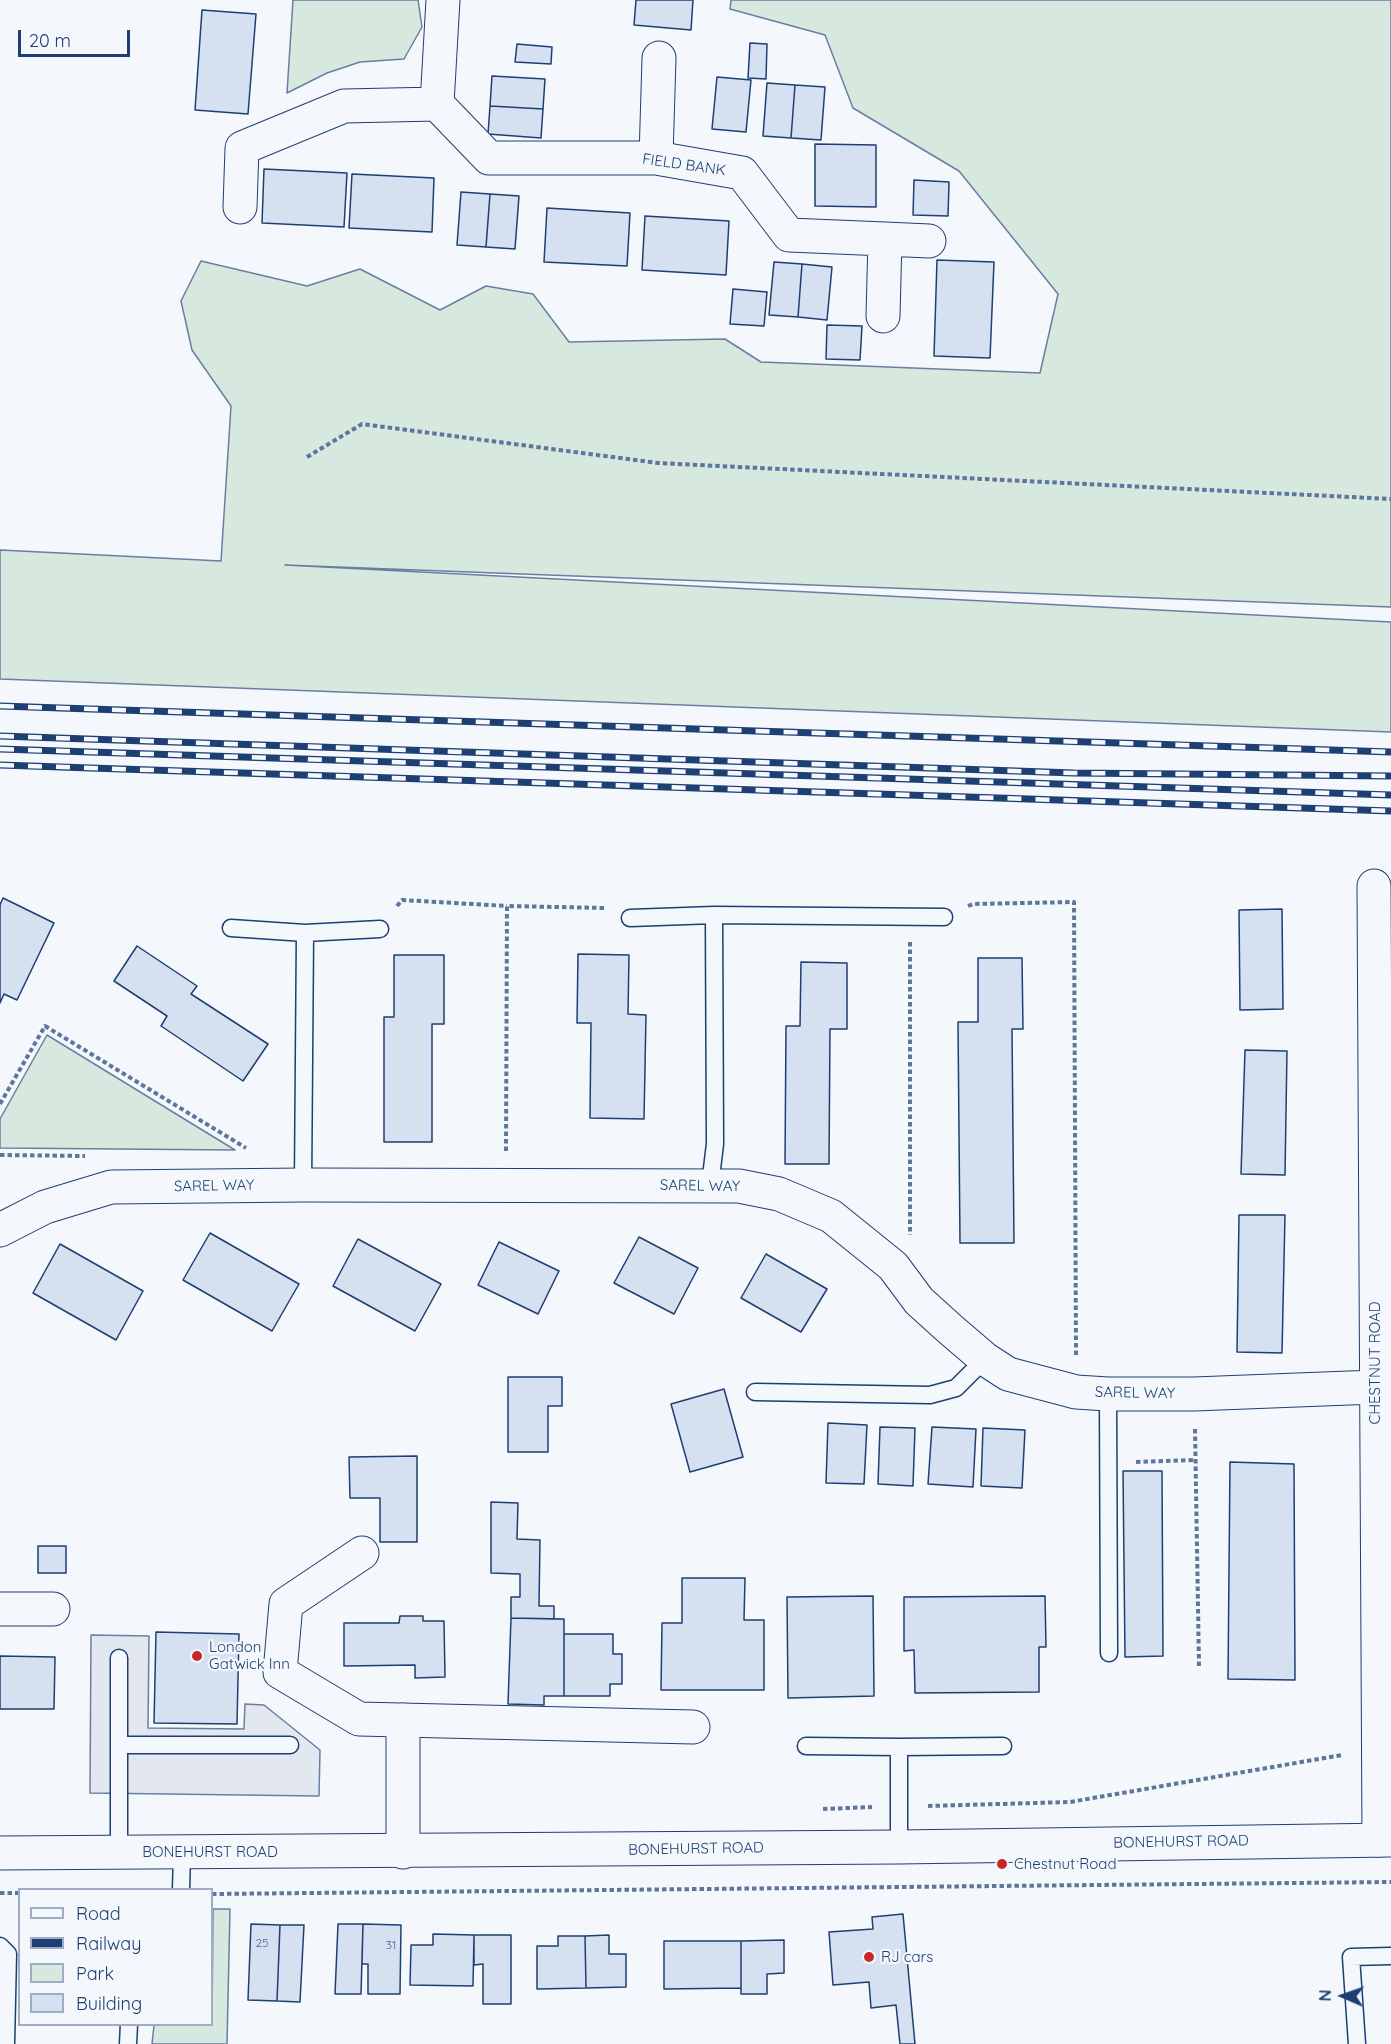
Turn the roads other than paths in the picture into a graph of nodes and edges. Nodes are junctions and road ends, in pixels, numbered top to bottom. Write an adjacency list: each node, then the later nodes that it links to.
1 (443, 0): 3 (street)
2 (658, 58): 4 (street)
3 (437, 104): 4 (street, FIELD BANK); 5 (street)
4 (656, 158): 6 (street, FIELD BANK)
5 (240, 207)
6 (885, 239): 7 (street, FIELD BANK); 8 (street)
7 (929, 241)
8 (883, 316)
9 (1374, 886): 20 (street, CHESTNUT ROAD)
10 (714, 915): 11 (lane); 12 (lane); 17 (lane)
11 (944, 917)
12 (630, 918)
13 (231, 928): 15 (lane)
14 (380, 929): 15 (lane)
15 (305, 933): 16 (lane)
16 (303, 1185): 17 (street, SAREL WAY); 18 (street, SAREL WAY)
17 (710, 1185): 19 (street, SAREL WAY)
18 (0, 1230)
19 (985, 1359): 21 (lane); 22 (street, SAREL WAY)
20 (1375, 1387): 22 (street, SAREL WAY); 24 (street, CHESTNUT ROAD)
21 (755, 1392)
22 (1092, 1393): 27 (lane)
23 (362, 1553): 29 (street)
24 (1385, 1601): 36 (street, CHESTNUT ROAD)
25 (0, 1609): 26 (street)
26 (53, 1609)
27 (1109, 1653)
28 (119, 1658): 31 (lane)
29 (403, 1720): 30 (street); 39 (street)
30 (693, 1727)
31 (119, 1745): 32 (lane); 38 (lane)
32 (291, 1745)
33 (806, 1746): 35 (lane)
34 (1003, 1746): 35 (lane)
35 (899, 1747): 37 (lane)
36 (1385, 1840): 37 (street, BONEHURST ROAD)
37 (899, 1847): 39 (street, BONEHURST ROAD)
38 (119, 1852): 40 (street, BONEHURST ROAD); 41 (street, BONEHURST ROAD)
39 (403, 1852): 41 (street, BONEHURST ROAD)
40 (0, 1853)
41 (182, 1853): 42 (lane)
42 (181, 1888)
43 (0, 1946): 46 (lane)
44 (1391, 1956): 48 (lane)
45 (129, 2026): 47 (lane)
46 (6, 2044)
47 (128, 2044)
48 (1357, 2044)

